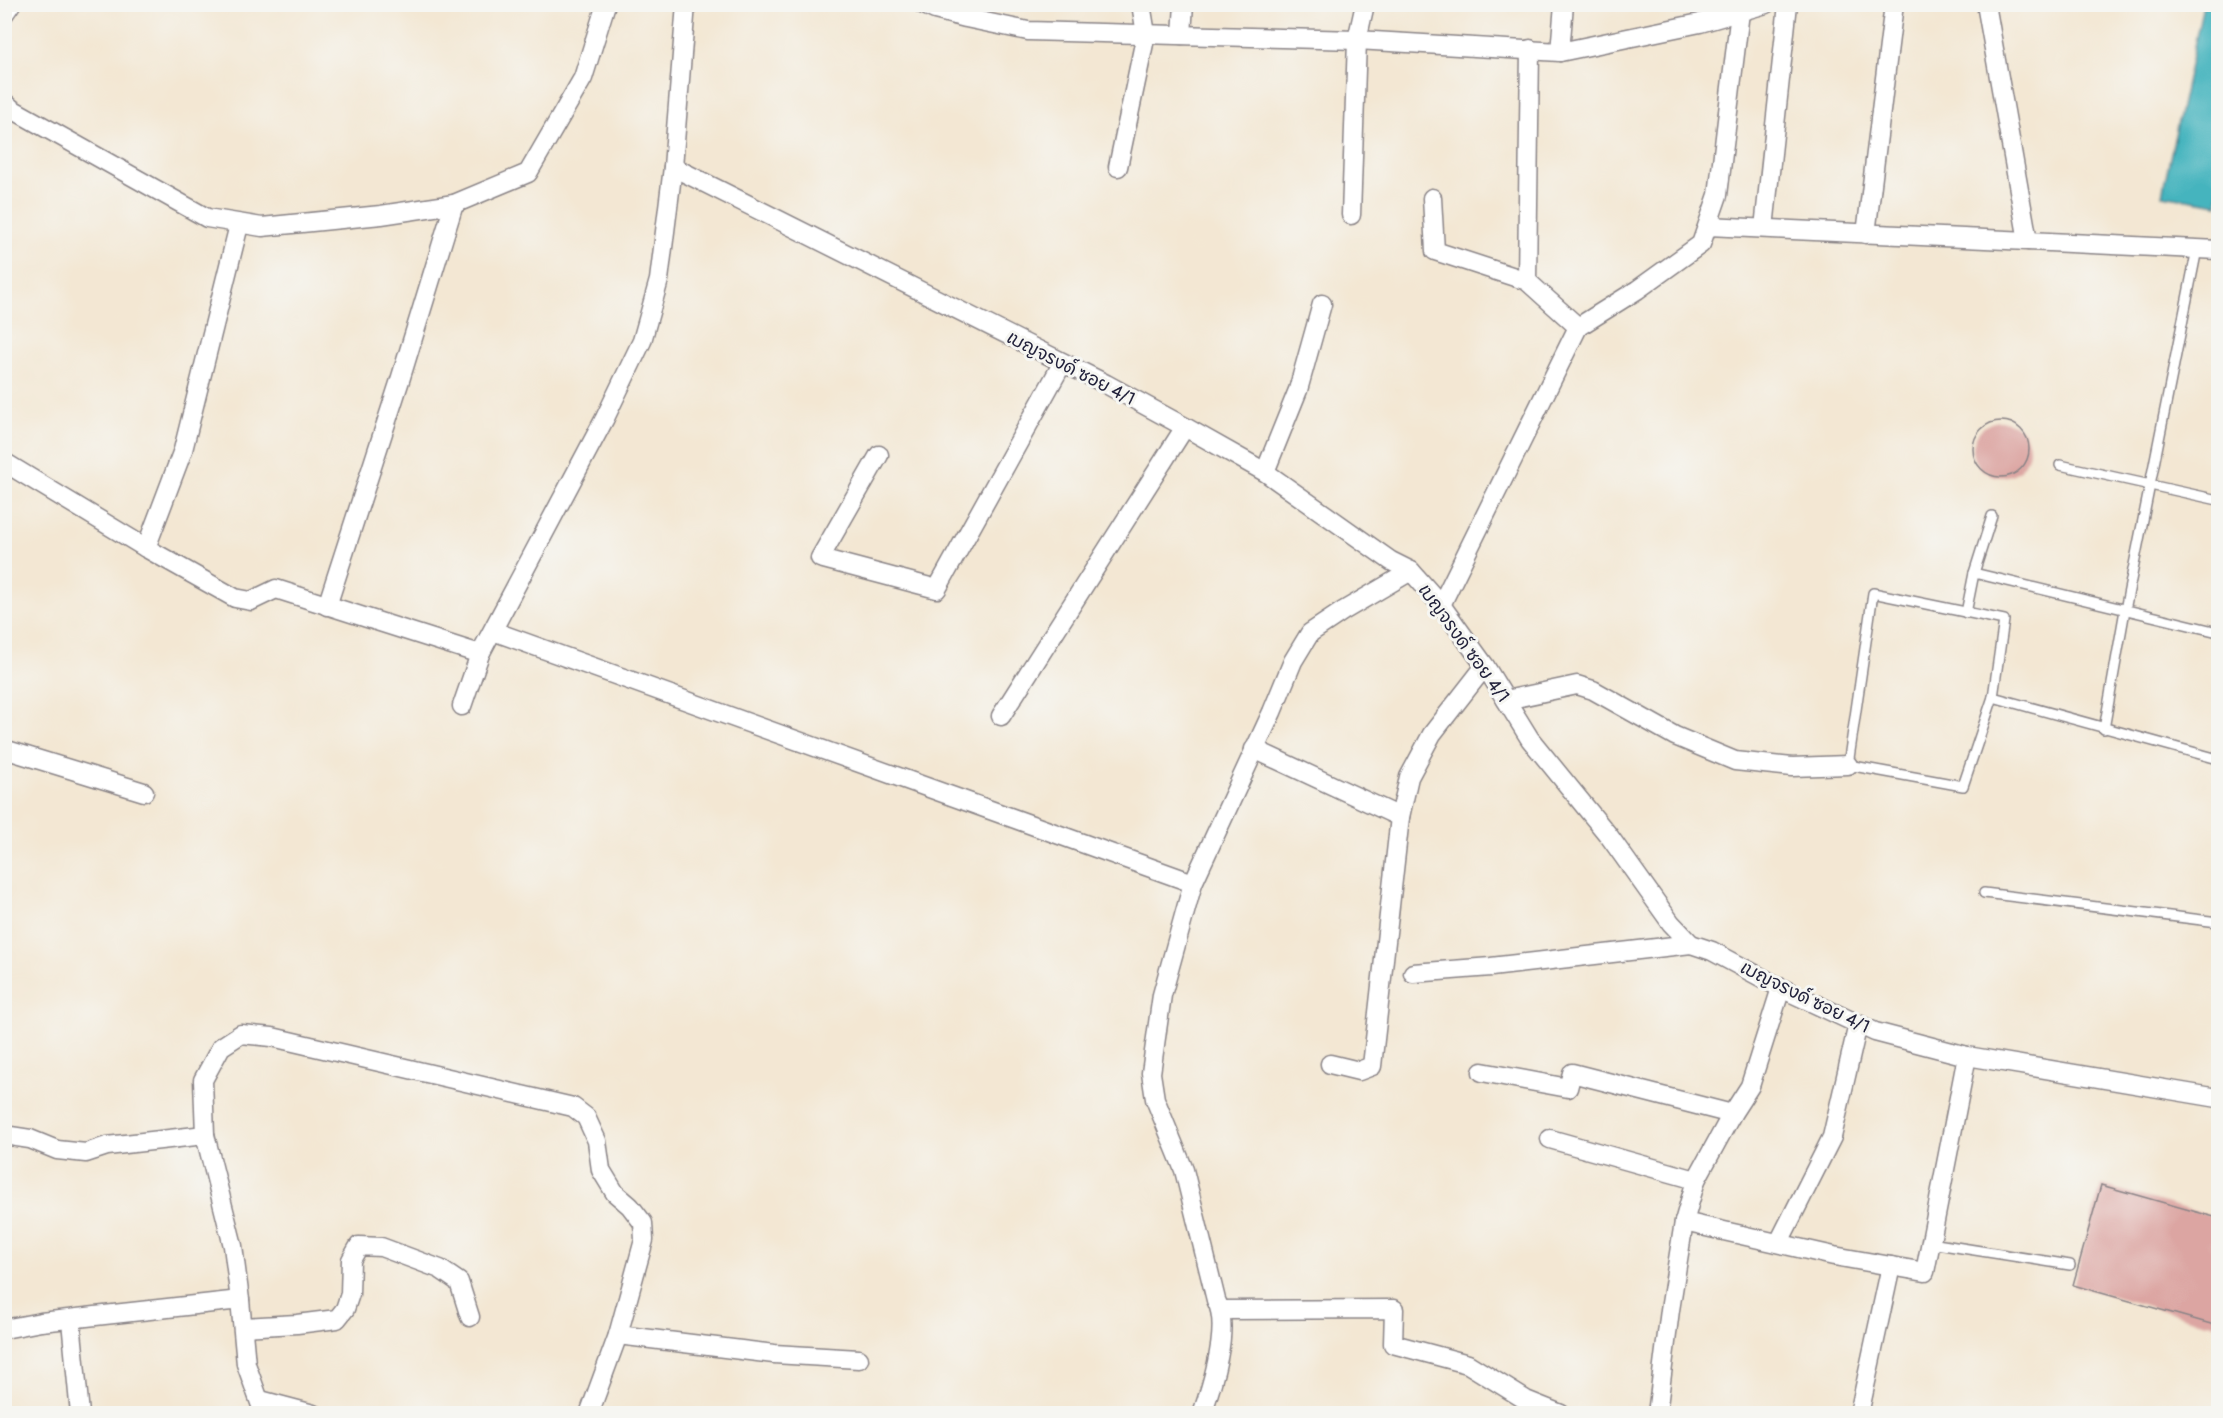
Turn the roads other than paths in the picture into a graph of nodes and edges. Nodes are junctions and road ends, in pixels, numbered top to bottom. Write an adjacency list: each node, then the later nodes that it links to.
1 (11, 4): 14 (street)
2 (606, 4): 24 (street)
3 (686, 4): 21 (street)
4 (1141, 4): 15 (street)
5 (1184, 4): 16 (street)
6 (1365, 4): 17 (street)
7 (1563, 4): 19 (street)
8 (1766, 4): 13 (street)
9 (1788, 4): 28 (street)
10 (1894, 4): 29 (street)
11 (1986, 4): 30 (street)
12 (932, 6): 15 (street)
13 (1740, 12): 19 (street); 27 (street)
14 (4, 14)
15 (1146, 34): 16 (street); 22 (street)
16 (1182, 35): 17 (street)
17 (1357, 40): 18 (street); 25 (street)
18 (1530, 49): 19 (street); 33 (street)
19 (1560, 52)
20 (4, 102): 26 (street)
21 (673, 167): 36 (street, เบญจรงด์ ซอย 4/1); 52 (street)
22 (1118, 167)
23 (1432, 198): 33 (street)
24 (454, 204): 26 (street); 49 (street)
25 (1351, 215)
26 (238, 225): 45 (street)
27 (1708, 226): 28 (street); 35 (street)
28 (1764, 228): 29 (street)
29 (1866, 234): 30 (street)
30 (2028, 241): 31 (street)
31 (2197, 249): 32 (street); 42 (lane)
32 (2218, 250)
33 (1527, 281): 35 (street)
34 (1322, 304): 41 (street)
35 (1578, 327): 48 (street)
36 (1062, 364): 37 (street, เบญจรงด์ ซอย 4/1); 38 (street)
37 (1185, 427): 41 (street, เบญจรงด์ ซอย 4/1); 59 (street)
38 (879, 455)
39 (4, 462): 45 (street)
40 (2060, 465): 42 (lane)
41 (1265, 472): 46 (street, เบญจรงด์ ซอย 4/1)
42 (2149, 486): 43 (lane); 50 (lane)
43 (2218, 500)
44 (1992, 516): 47 (lane)
45 (146, 548): 49 (street)
46 (1411, 571): 48 (street, เบญจรงด์ ซอย 4/1); 62 (street)
47 (1974, 573): 50 (lane); 51 (lane)
48 (1441, 605): 55 (street, เบญจรงด์ ซอย 4/1)
49 (327, 606): 54 (street)
50 (2125, 610): 53 (lane); 60 (lane)
51 (1966, 613): 56 (lane); 64 (lane)
52 (493, 631): 54 (street); 67 (street)
53 (2218, 632)
54 (480, 654): 58 (street)
55 (1485, 666): 57 (street, เบญจรงด์ ซอย 4/1); 66 (street)
56 (1993, 697): 60 (lane); 64 (lane)
57 (1506, 700): 64 (street); 70 (street, เบญจรงด์ ซอย 4/1)
58 (462, 706)
59 (1001, 716)
60 (2104, 729): 63 (lane)
61 (4, 749): 65 (street)
62 (1254, 749): 66 (street); 67 (street)
63 (2218, 759)
64 (1848, 765)
65 (144, 792)
66 (1400, 817): 75 (street)
67 (1193, 883): 89 (street)
68 (1984, 893): 69 (lane)
69 (2218, 922)
70 (1691, 944): 71 (street); 72 (street, เบญจรงด์ ซอย 4/1)
71 (1413, 973)
72 (1782, 988): 73 (street, เบญจรงด์ ซอย 4/1); 78 (street)
73 (1858, 1024): 74 (street, เบญจรงด์ ซอย 4/1); 84 (street)
74 (1967, 1056): 77 (street, เบญจรงด์ ซอย 4/1); 85 (street)
75 (1330, 1064)
76 (1482, 1072): 78 (street)
77 (2218, 1098)
78 (1732, 1114): 82 (street)
79 (4, 1135): 80 (street)
80 (205, 1135): 88 (street); 94 (street)
81 (1550, 1139): 82 (street)
82 (1696, 1180): 83 (street)
83 (1684, 1222): 84 (street); 103 (street)
84 (1779, 1242): 87 (street)
85 (1930, 1243): 86 (lane); 87 (street)
86 (2070, 1265)
87 (1891, 1266): 104 (street)
88 (240, 1300): 91 (street); 92 (street)
89 (1222, 1310): 97 (street); 101 (street)
90 (470, 1317): 92 (street)
91 (71, 1321): 93 (street); 98 (street)
92 (243, 1327): 96 (street)
93 (4, 1329)
94 (618, 1335): 95 (street); 100 (street)
95 (860, 1359)
96 (262, 1407): 99 (street)
97 (1522, 1407): 102 (street)
98 (80, 1413)
99 (313, 1413)
100 (589, 1413)
101 (1202, 1413)
102 (1560, 1413)
103 (1657, 1413)
104 (1859, 1413)

